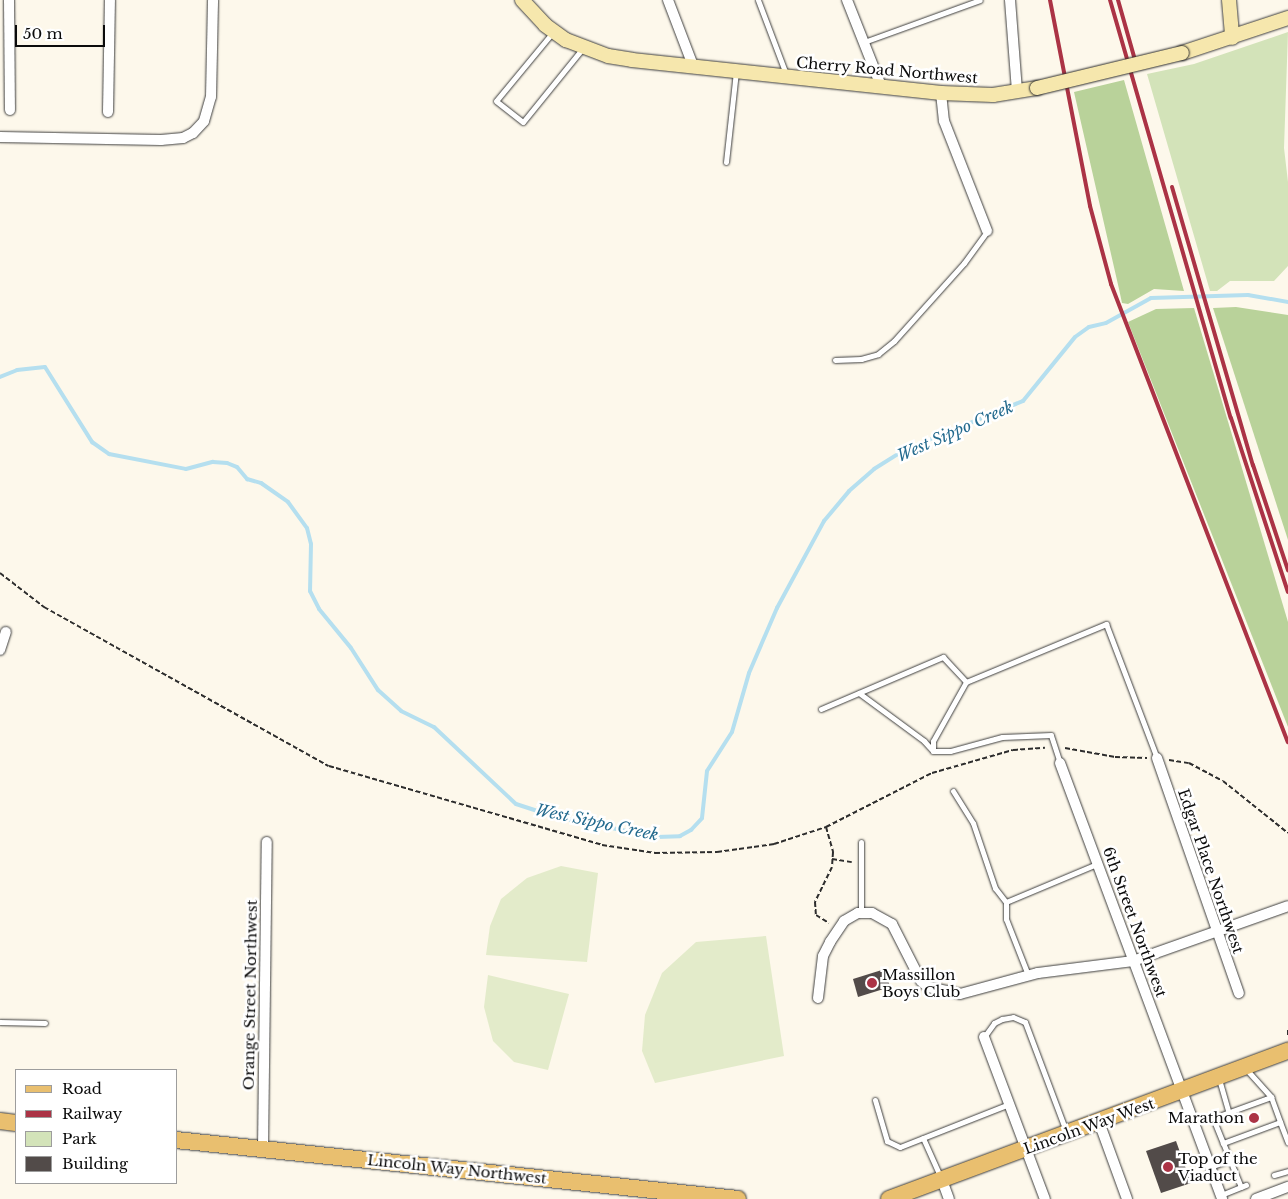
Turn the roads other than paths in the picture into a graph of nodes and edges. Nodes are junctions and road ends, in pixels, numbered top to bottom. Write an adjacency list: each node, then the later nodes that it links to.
1 (9, 0): 22 (street)
2 (110, 0): 23 (street)
3 (213, 0): 24 (street)
4 (522, 0): 12 (street, Cherry Road Northwest)
5 (668, 0): 16 (street)
6 (758, 0): 18 (lane)
7 (846, 0): 14 (street)
8 (980, 0): 14 (lane)
9 (1010, 0): 20 (street)
10 (1229, 0): 13 (street)
11 (1288, 18): 13 (street, Cherry Road Northwest)
12 (553, 32): 15 (street, Cherry Road Northwest); 15 (lane)
13 (1232, 38): 20 (street, Cherry Road Northwest, bridge)
14 (863, 42): 19 (street)
15 (583, 48): 16 (street, Cherry Road Northwest)
16 (694, 68): 17 (street, Cherry Road Northwest)
17 (736, 72): 18 (street, Cherry Road Northwest); 25 (lane)
18 (788, 77): 19 (street, Cherry Road Northwest)
19 (881, 86): 21 (street, Cherry Road Northwest)
20 (1016, 92): 21 (street, Cherry Road Northwest)
21 (941, 93): 26 (street)
22 (10, 110)
23 (108, 112)
24 (0, 137)
25 (726, 162)
26 (987, 231): 27 (lane)
27 (836, 360)
28 (6, 632): 29 (street)
29 (0, 650)
30 (966, 682): 31 (lane); 33 (lane); 34 (lane)
31 (859, 693): 32 (lane); 33 (lane)
32 (821, 709)
33 (933, 751): 35 (lane)
34 (1157, 758): 43 (street, Edgar Place Northwest)
35 (1060, 763): 39 (street, 6th Street Northwest)
36 (953, 791): 40 (lane)
37 (267, 842): 74 (street, Orange Street Northwest)
38 (861, 842): 42 (lane)
39 (1098, 863): 40 (lane); 44 (street, 6th Street Northwest)
40 (1006, 902): 45 (lane)
41 (1288, 906): 43 (street)
42 (861, 912): 45 (street); 47 (street)
43 (1216, 934): 44 (street); 46 (street, Edgar Place Northwest)
44 (1133, 961): 45 (street); 54 (street, 6th Street Northwest)
45 (1028, 975)
46 (1238, 993)
47 (818, 998)
48 (0, 1022): 49 (lane)
49 (45, 1023)
50 (984, 1037): 57 (street); 68 (lane)
51 (1288, 1051): 52 (main road, Lincoln Way West)
52 (1244, 1068): 53 (main road, Lincoln Way West); 55 (lane)
53 (1218, 1077): 54 (main road, Lincoln Way West); 58 (lane)
54 (1182, 1091): 61 (main road, Lincoln Way West); 77 (street, 6th Street Northwest)
55 (1270, 1097): 58 (lane); 62 (lane)
56 (874, 1100): 70 (lane)
57 (1009, 1104): 70 (lane); 75 (street)
58 (1229, 1114): 72 (lane)
59 (1263, 1120): 65 (lane)
60 (0, 1121): 63 (main road)
61 (1098, 1122): 68 (main road, Lincoln Way West); 88 (street)
62 (1280, 1122): 65 (lane); 73 (lane)
63 (15, 1123)
64 (1250, 1126): 67 (lane)
65 (1267, 1127): 67 (lane)
66 (1236, 1131): 69 (lane)
67 (1253, 1132): 69 (lane)
68 (1067, 1134): 75 (main road, Lincoln Way West)
69 (1239, 1137): 72 (lane)
70 (923, 1138): 80 (lane)
71 (178, 1140): 74 (main road, Lincoln Way Northwest)
72 (1223, 1143): 76 (lane)
73 (1288, 1143)
74 (263, 1148): 82 (main road, Lincoln Way Northwest)
75 (1026, 1149): 80 (main road, Lincoln Way West); 87 (street)
76 (1230, 1160): 77 (lane); 83 (lane)
77 (1210, 1167): 83 (street, 6th Street Northwest)
78 (1288, 1171): 79 (lane)
79 (1274, 1175)
80 (942, 1180): 85 (main road, Lincoln Way West); 86 (street)
81 (1288, 1187): 89 (street)
82 (691, 1196): 84 (main road, Lincoln Way Northwest)
83 (1222, 1197)
84 (738, 1199)
85 (888, 1199)
86 (949, 1199)
87 (1045, 1199)
88 (1127, 1199)
89 (1256, 1199)

